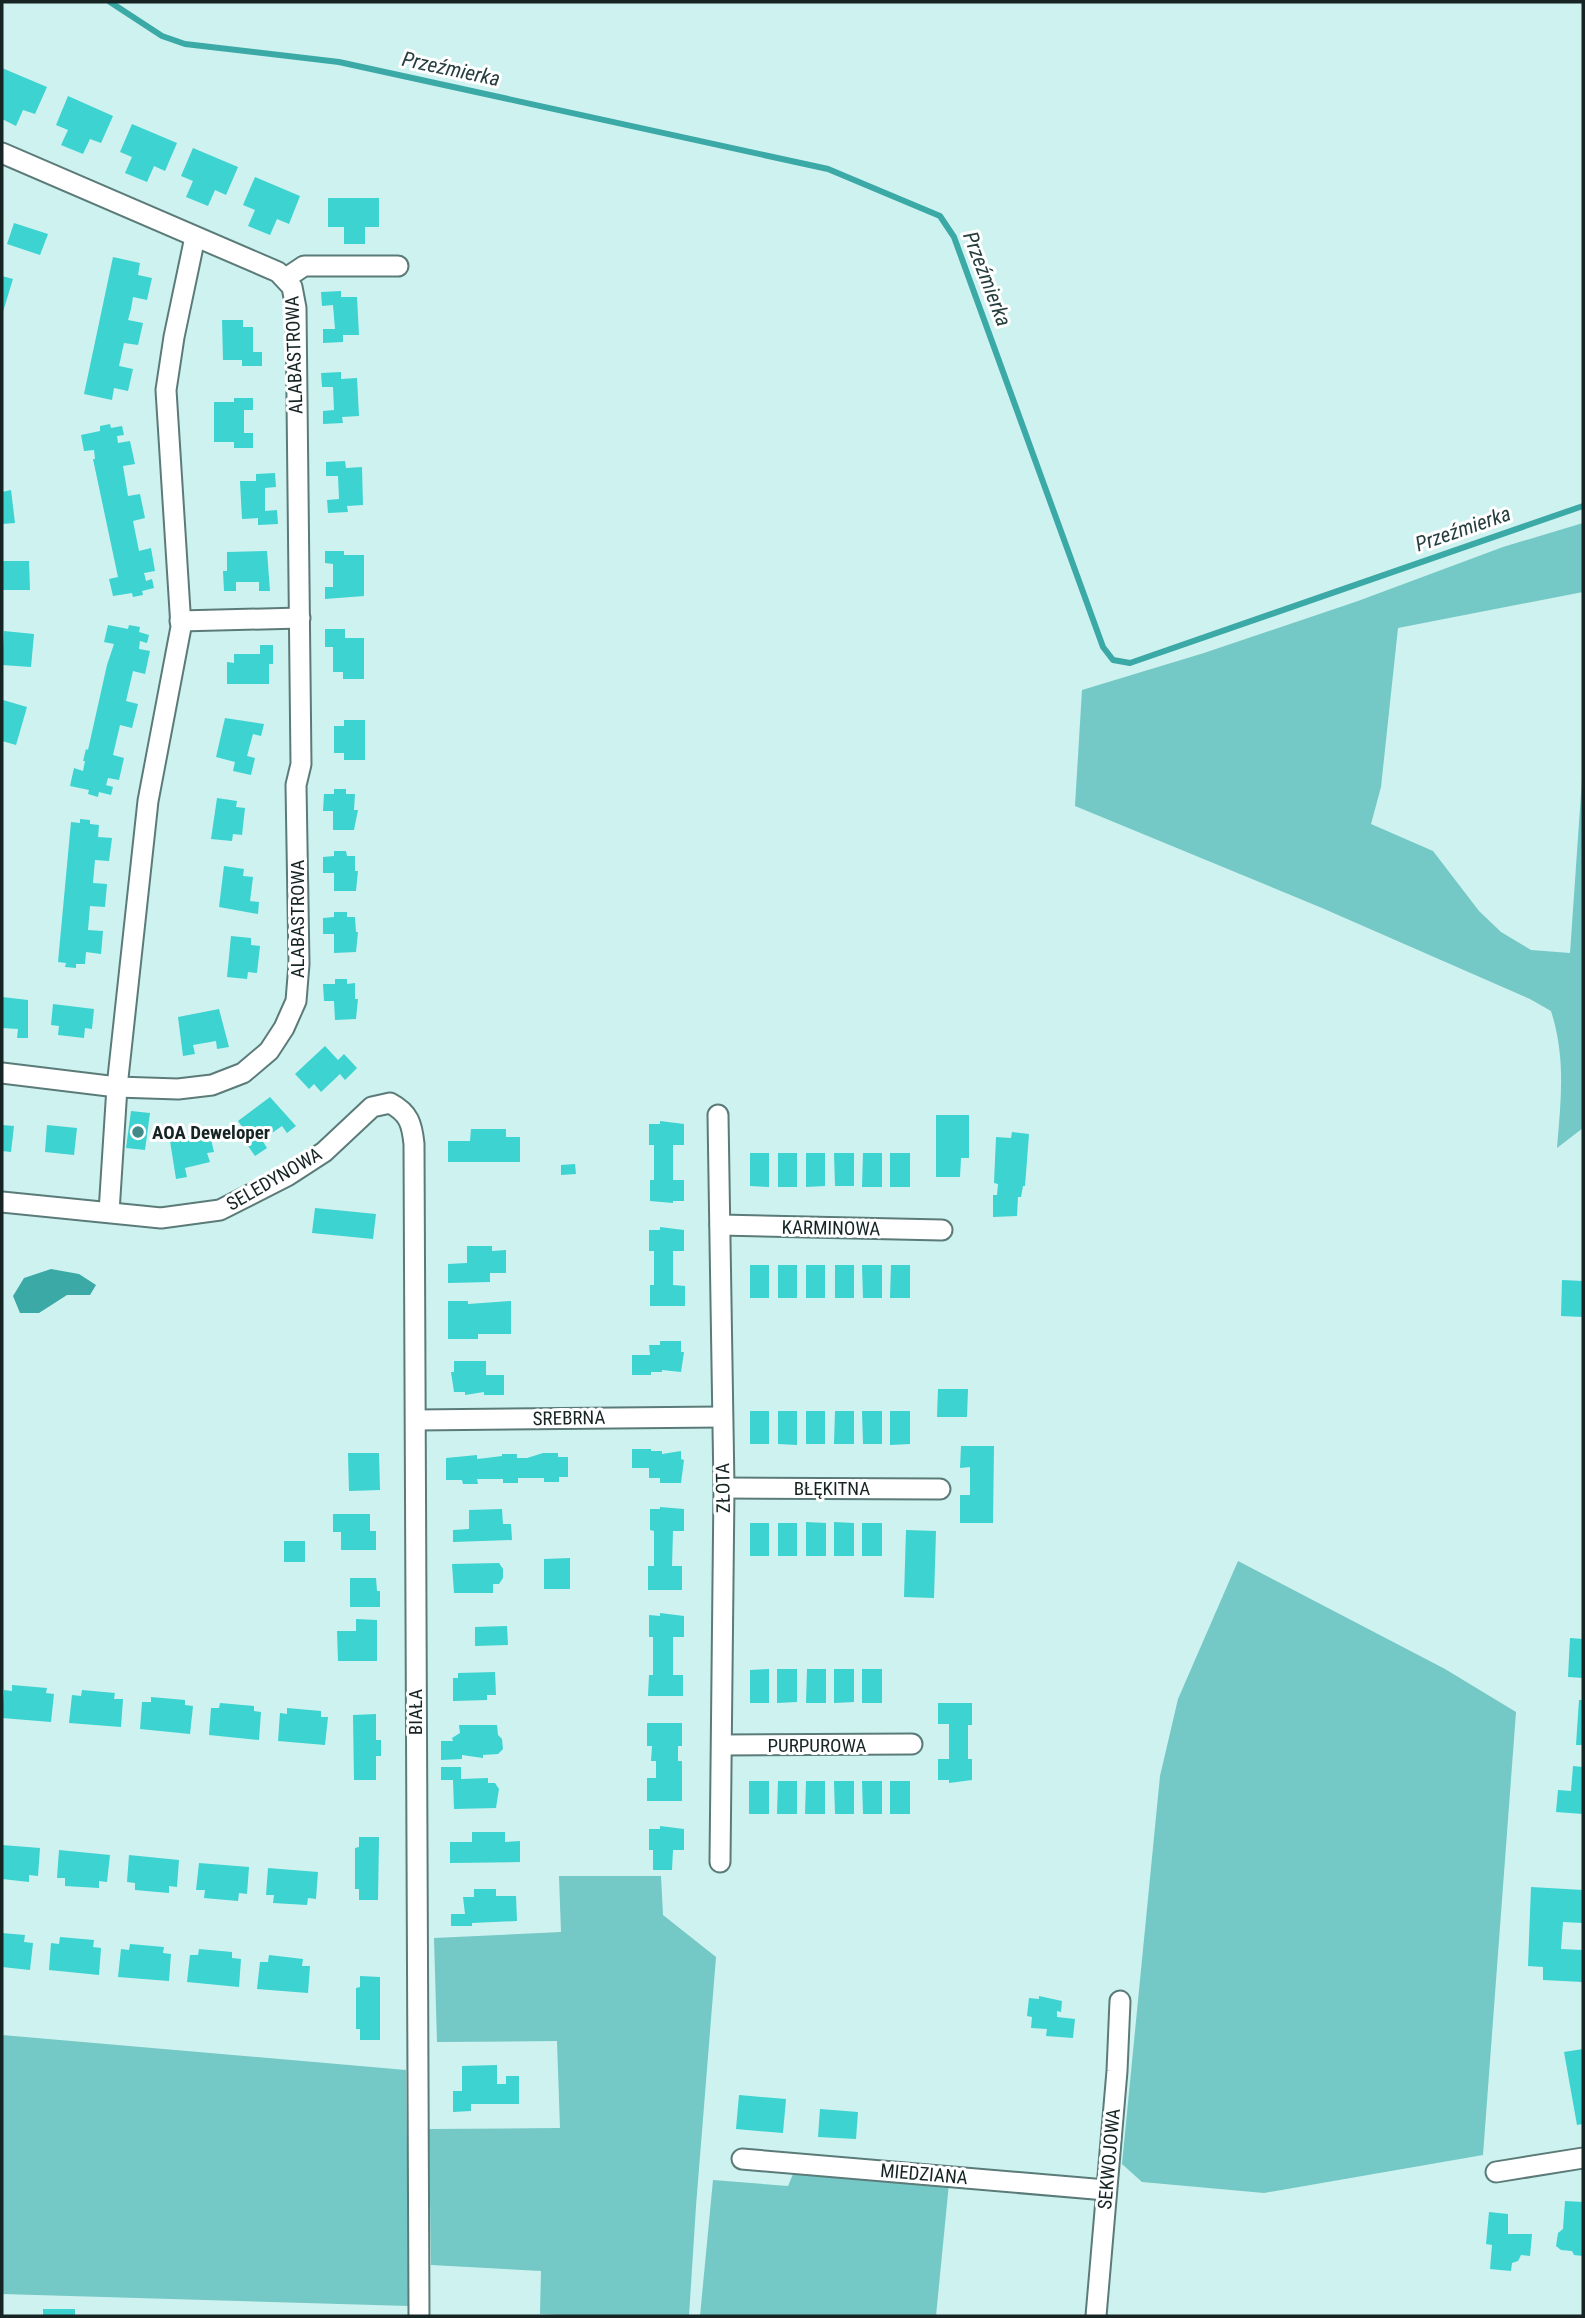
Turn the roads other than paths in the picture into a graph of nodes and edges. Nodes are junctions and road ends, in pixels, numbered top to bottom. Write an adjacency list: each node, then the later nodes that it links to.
1 (2, 153): 2 (street, ALABASTROWA)
2 (195, 237): 4 (street, ALABASTROWA); 6 (street)
3 (398, 266): 4 (street)
4 (286, 278): 5 (street, ALABASTROWA)
5 (300, 618): 6 (street); 8 (street, ALABASTROWA)
6 (180, 621): 8 (street)
7 (2, 1073): 8 (street, ALABASTROWA)
8 (117, 1087): 12 (street)
9 (404, 1110): 12 (street, SELEDYNOWA); 16 (street, BIAŁA)
10 (718, 1115): 13 (street, ZŁOTA)
11 (2, 1202): 12 (street, SELEDYNOWA)
12 (109, 1212)
13 (719, 1225): 14 (street, KARMINOWA); 15 (street, ZŁOTA)
14 (942, 1230)
15 (721, 1417): 16 (street, SREBRNA); 17 (street, ZŁOTA)
16 (417, 1420): 27 (street, BIAŁA)
17 (724, 1488): 18 (street, BŁĘKITNA); 20 (street, ZŁOTA)
18 (940, 1489)
19 (912, 1744): 20 (street, PURPUROWA)
20 (722, 1745): 21 (street, ZŁOTA)
21 (720, 1861)
22 (1120, 2001): 26 (street, SEKWOJOWA)
23 (1583, 2158): 25 (street)
24 (742, 2159): 26 (street, MIEDZIANA)
25 (1496, 2172)
26 (1106, 2190): 28 (street, SEKWOJOWA)
27 (419, 2316)
28 (1096, 2316)

